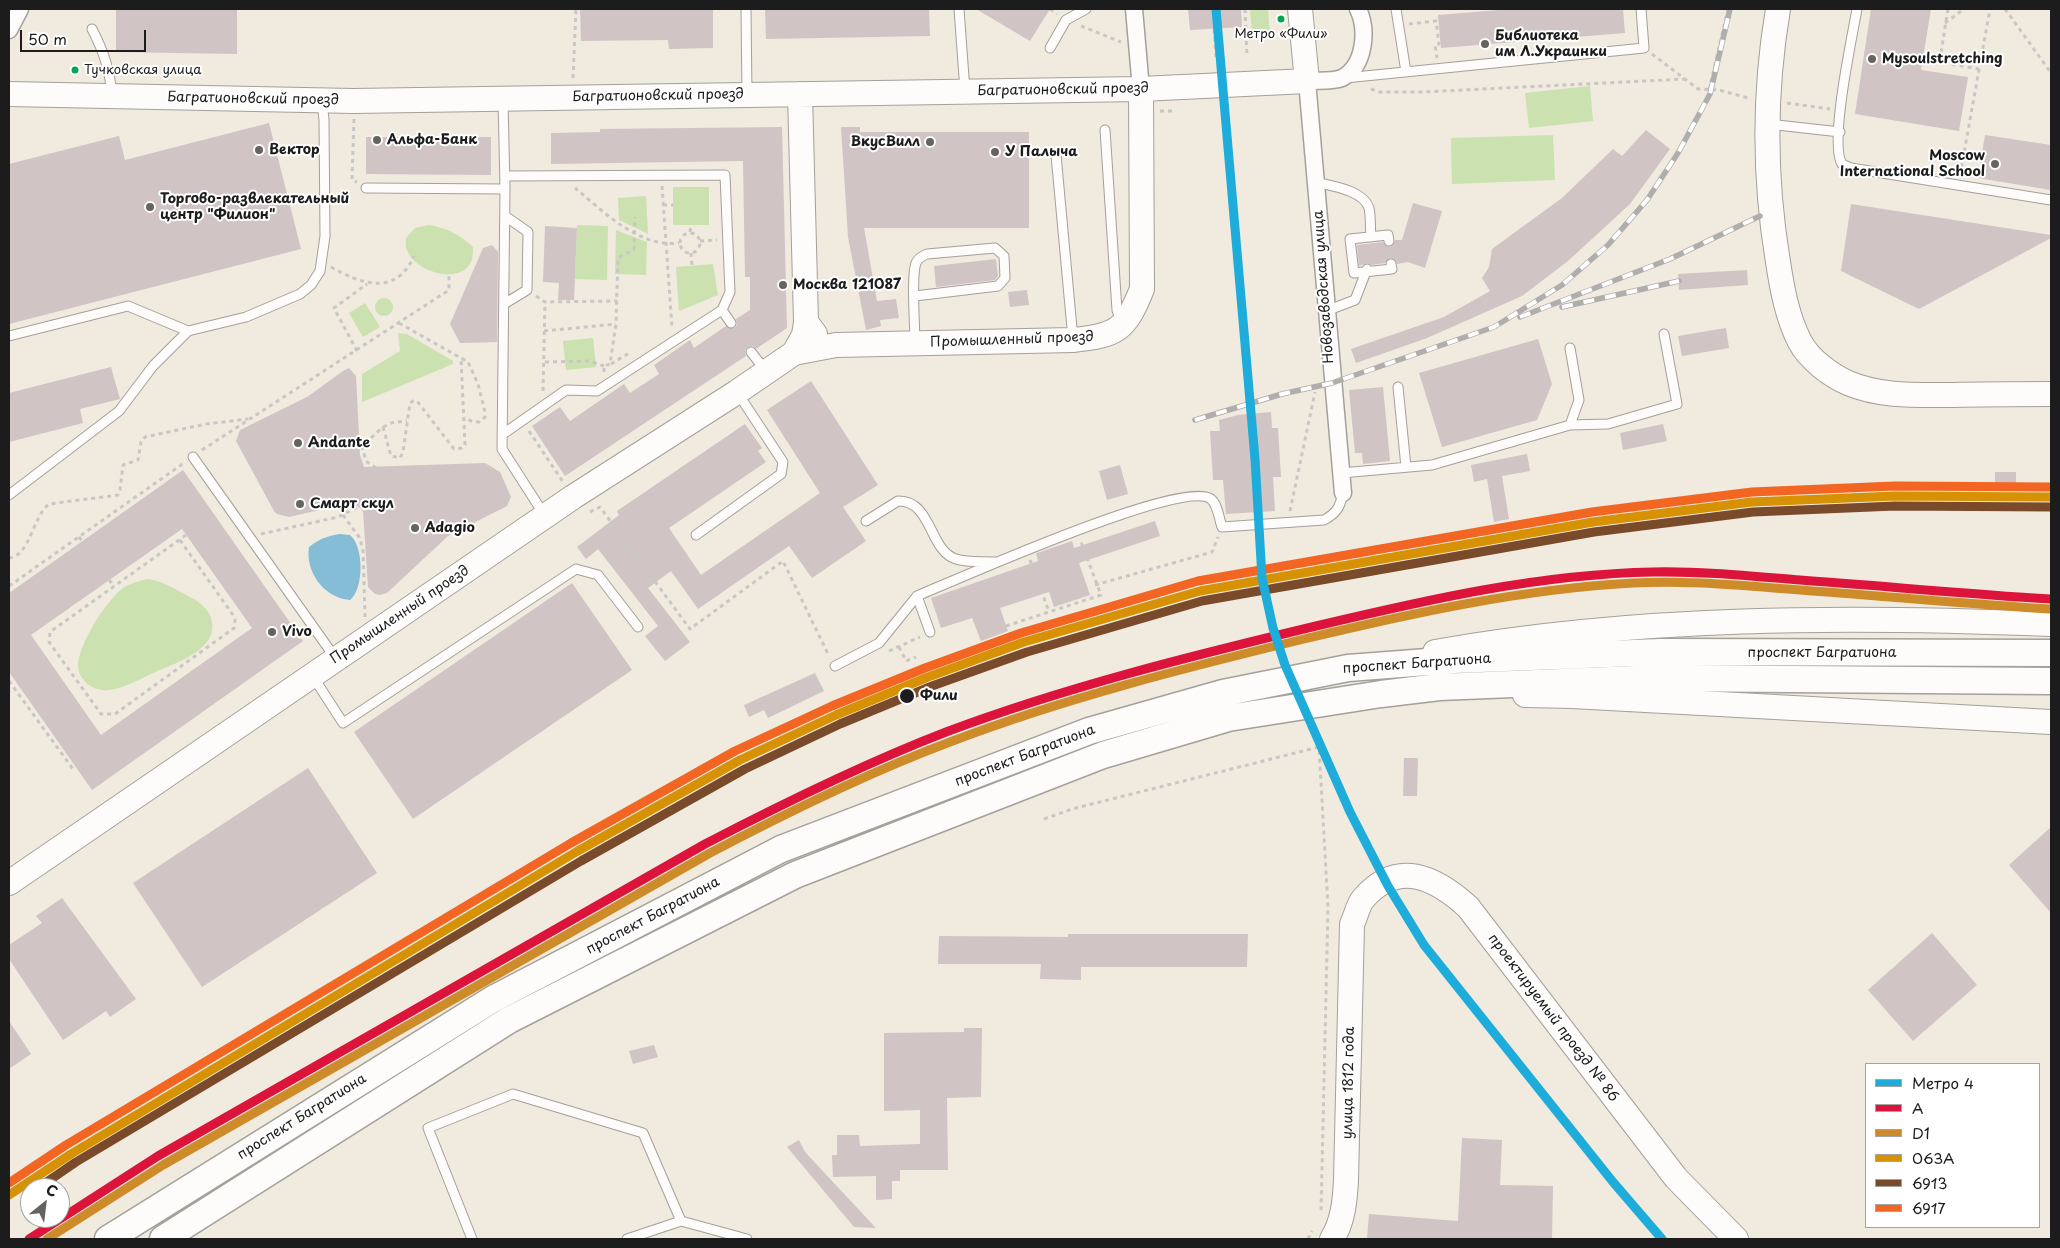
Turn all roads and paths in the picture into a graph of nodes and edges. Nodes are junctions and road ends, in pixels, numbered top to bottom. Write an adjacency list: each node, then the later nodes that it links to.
1 (20, 9): 25 (street)
2 (576, 9): 38 (path)
3 (746, 9): 45 (lane)
4 (959, 9): 42 (lane)
5 (1050, 9): 20 (path)
6 (1086, 9): 20 (lane)
7 (1134, 9): 40 (street)
8 (1245, 9): 30 (path)
9 (1300, 9): 37 (street, Новозаводская улица)
10 (1358, 9): 35 (street)
11 (1396, 9): 22 (lane)
12 (1641, 9): 29 (lane)
13 (1728, 9): 41 (path)
14 (1778, 9): 51 (street)
15 (1858, 9): 50 (lane)
16 (1948, 9): 21 (path)
17 (1964, 9): 21 (path)
18 (1990, 9): 32 (path)
19 (2006, 9): 34 (path)
20 (1066, 20): 26 (path); 28 (lane)
21 (1945, 23): 32 (path)
22 (1398, 26): 27 (path); 33 (lane)
23 (92, 29): 46 (lane)
24 (1214, 29): 31 (path)
25 (9, 30)
26 (1124, 43)
27 (1435, 44)
28 (1050, 48)
29 (1644, 48): 33 (lane); 36 (path)
30 (1247, 56)
31 (1216, 57)
32 (1979, 69): 59 (path)
33 (1406, 72): 35 (lane)
34 (2051, 73)
35 (1340, 78): 37 (street)
36 (1685, 78): 39 (path); 41 (path)
37 (1307, 80): 40 (street, Багратионовский проезд); 58 (street, Новозаводская улица)
38 (573, 82)
39 (1366, 86)
40 (1142, 89): 42 (street, Багратионовский проезд); 91 (street)
41 (1708, 90): 51 (path)
42 (966, 92): 44 (street, Багратионовский проезд)
43 (9, 94): 46 (street, Багратионовский проезд)
44 (800, 94): 45 (street, Багратионовский проезд); 87 (street, Промышленный проезд)
45 (747, 95): 47 (street, Багратионовский проезд)
46 (112, 96): 48 (street, Багратионовский проезд)
47 (503, 98): 49 (street, Багратионовский проезд); 56 (lane)
48 (322, 100): 49 (street, Багратионовский проезд); 76 (lane)
49 (353, 101): 60 (path)
50 (1840, 111): 51 (path); 53 (lane)
51 (1768, 114): 53 (lane); 112 (street)
52 (1105, 130): 91 (lane)
53 (1840, 132): 59 (lane)
54 (1056, 155): 97 (lane)
55 (661, 175): 57 (lane); 63 (path); 85 (lane)
56 (505, 176): 57 (lane); 61 (lane)
57 (562, 176): 68 (path)
58 (1316, 182): 70 (lane); 86 (street, Новозаводская улица)
59 (1959, 186): 62 (lane)
60 (366, 188): 61 (lane)
61 (505, 189): 65 (lane)
62 (2051, 200)
63 (663, 205): 64 (path); 73 (path)
64 (673, 205)
65 (505, 216): 84 (lane); 84 (lane)
66 (635, 217): 68 (path)
67 (691, 225): 69 (path)
68 (634, 232): 73 (path); 83 (path)
69 (690, 232): 72 (path); 74 (path)
70 (1370, 239): 71 (lane); 79 (lane)
71 (1389, 241)
72 (679, 243): 73 (path); 74 (path)
73 (665, 245): 92 (path)
74 (691, 253): 78 (path)
75 (414, 256): 81 (path)
76 (322, 262): 81 (path); 93 (lane)
77 (1391, 264): 79 (lane)
78 (692, 265)
79 (1367, 270): 86 (lane)
80 (449, 275): 89 (path)
81 (368, 283): 101 (path)
82 (915, 296): 82 (lane); 98 (lane)
83 (617, 301): 90 (path); 94 (path)
84 (504, 304): 120 (lane)
85 (722, 310): 88 (lane); 109 (lane)
86 (1326, 310): 124 (street, Новозаводская улица)
87 (806, 322): 99 (street); 103 (street, Промышленный проезд)
88 (731, 323)
89 (399, 324): 101 (path); 104 (path)
90 (616, 324): 94 (path); 106 (path)
91 (1123, 325): 97 (street, Промышленный проезд)
92 (672, 328)
93 (188, 331): 96 (lane); 127 (lane)
94 (544, 331): 105 (path)
95 (1664, 334): 118 (lane)
96 (9, 336)
97 (1073, 340): 98 (street, Промышленный проезд)
98 (915, 343): 99 (street, Промышленный проезд)
99 (836, 345): 103 (street, Промышленный проезд)
100 (1570, 348): 118 (lane)
101 (357, 352): 115 (path)
102 (751, 352): 107 (lane)
103 (794, 352): 107 (street, Промышленный проезд)
104 (461, 358): 114 (path); 114 (path)
105 (545, 362): 106 (path); 113 (path)
106 (604, 366): 109 (path)
107 (766, 372): 110 (street, Промышленный проезд)
108 (1398, 386): 122 (lane)
109 (604, 387): 113 (lane)
110 (737, 392): 131 (street, Промышленный проезд); 137 (lane)
111 (1315, 392): 133 (path)
112 (2051, 394)
113 (542, 406): 116 (lane)
114 (465, 417): 117 (path)
115 (250, 419): 121 (path); 143 (path)
116 (521, 420): 120 (lane); 125 (path)
117 (407, 421): 119 (path); 119 (path)
118 (1570, 425): 122 (lane)
119 (383, 427): 123 (path)
120 (503, 434): 131 (lane)
121 (193, 456): 138 (path); 139 (lane)
122 (1406, 467): 124 (lane)
123 (376, 468)
124 (1341, 473): 126 (street, Новозаводская улица)
125 (565, 485)
126 (1343, 493): 133 (lane)
127 (9, 494)
128 (358, 507): 129 (path)
129 (343, 515): 139 (path); 151 (path)
130 (585, 515): 161 (path)
131 (545, 516): 160 (street, Промышленный проезд)
132 (866, 521): 144 (lane)
133 (1288, 524): 134 (lane)
134 (1222, 528): 135 (lane); 146 (path)
135 (1076, 530): 142 (lane); 146 (path)
136 (186, 535): 140 (path)
137 (696, 535)
138 (79, 537): 141 (path); 147 (path)
139 (249, 537): 160 (lane)
140 (180, 540): 148 (path); 148 (path)
141 (82, 542)
142 (1027, 550): 144 (lane); 150 (path)
143 (9, 558)
144 (999, 562): 149 (lane)
145 (109, 580): 148 (path)
146 (1096, 585): 150 (path)
147 (9, 586)
148 (114, 586)
149 (917, 596): 155 (lane); 161 (lane)
150 (1049, 612): 153 (path)
151 (366, 620)
152 (2051, 624): 162 (street)
153 (1006, 626)
154 (638, 627): 163 (lane)
155 (930, 632): 156 (path)
156 (899, 647): 157 (path); 159 (path)
157 (885, 653)
158 (2051, 654): 162 (main road, проспект Багратиона)
159 (916, 657)
160 (336, 659): 163 (street, Промышленный проезд)
161 (832, 662)
162 (1348, 668): 175 (main road, проспект Багратиона)
163 (312, 675): 170 (street, Промышленный проезд)
164 (9, 681): 168 (path)
165 (2051, 681): 166 (main road, проспект Багратиона)
166 (1381, 694): 167 (street); 176 (main road, проспект Багратиона)
167 (2051, 722)
168 (73, 770)
169 (1044, 819): 172 (path)
170 (9, 883)
171 (1352, 924): 174 (street, улица 1812 года); 181 (street, проектируемый проезд № 86)
172 (1317, 1221)
173 (681, 1222): 177 (lane); 178 (lane); 179 (lane)
174 (1323, 1234): 180 (path)
175 (108, 1239)
176 (163, 1239)
177 (472, 1239)
178 (627, 1239)
179 (747, 1239)
180 (1308, 1239)
181 (1736, 1239)

